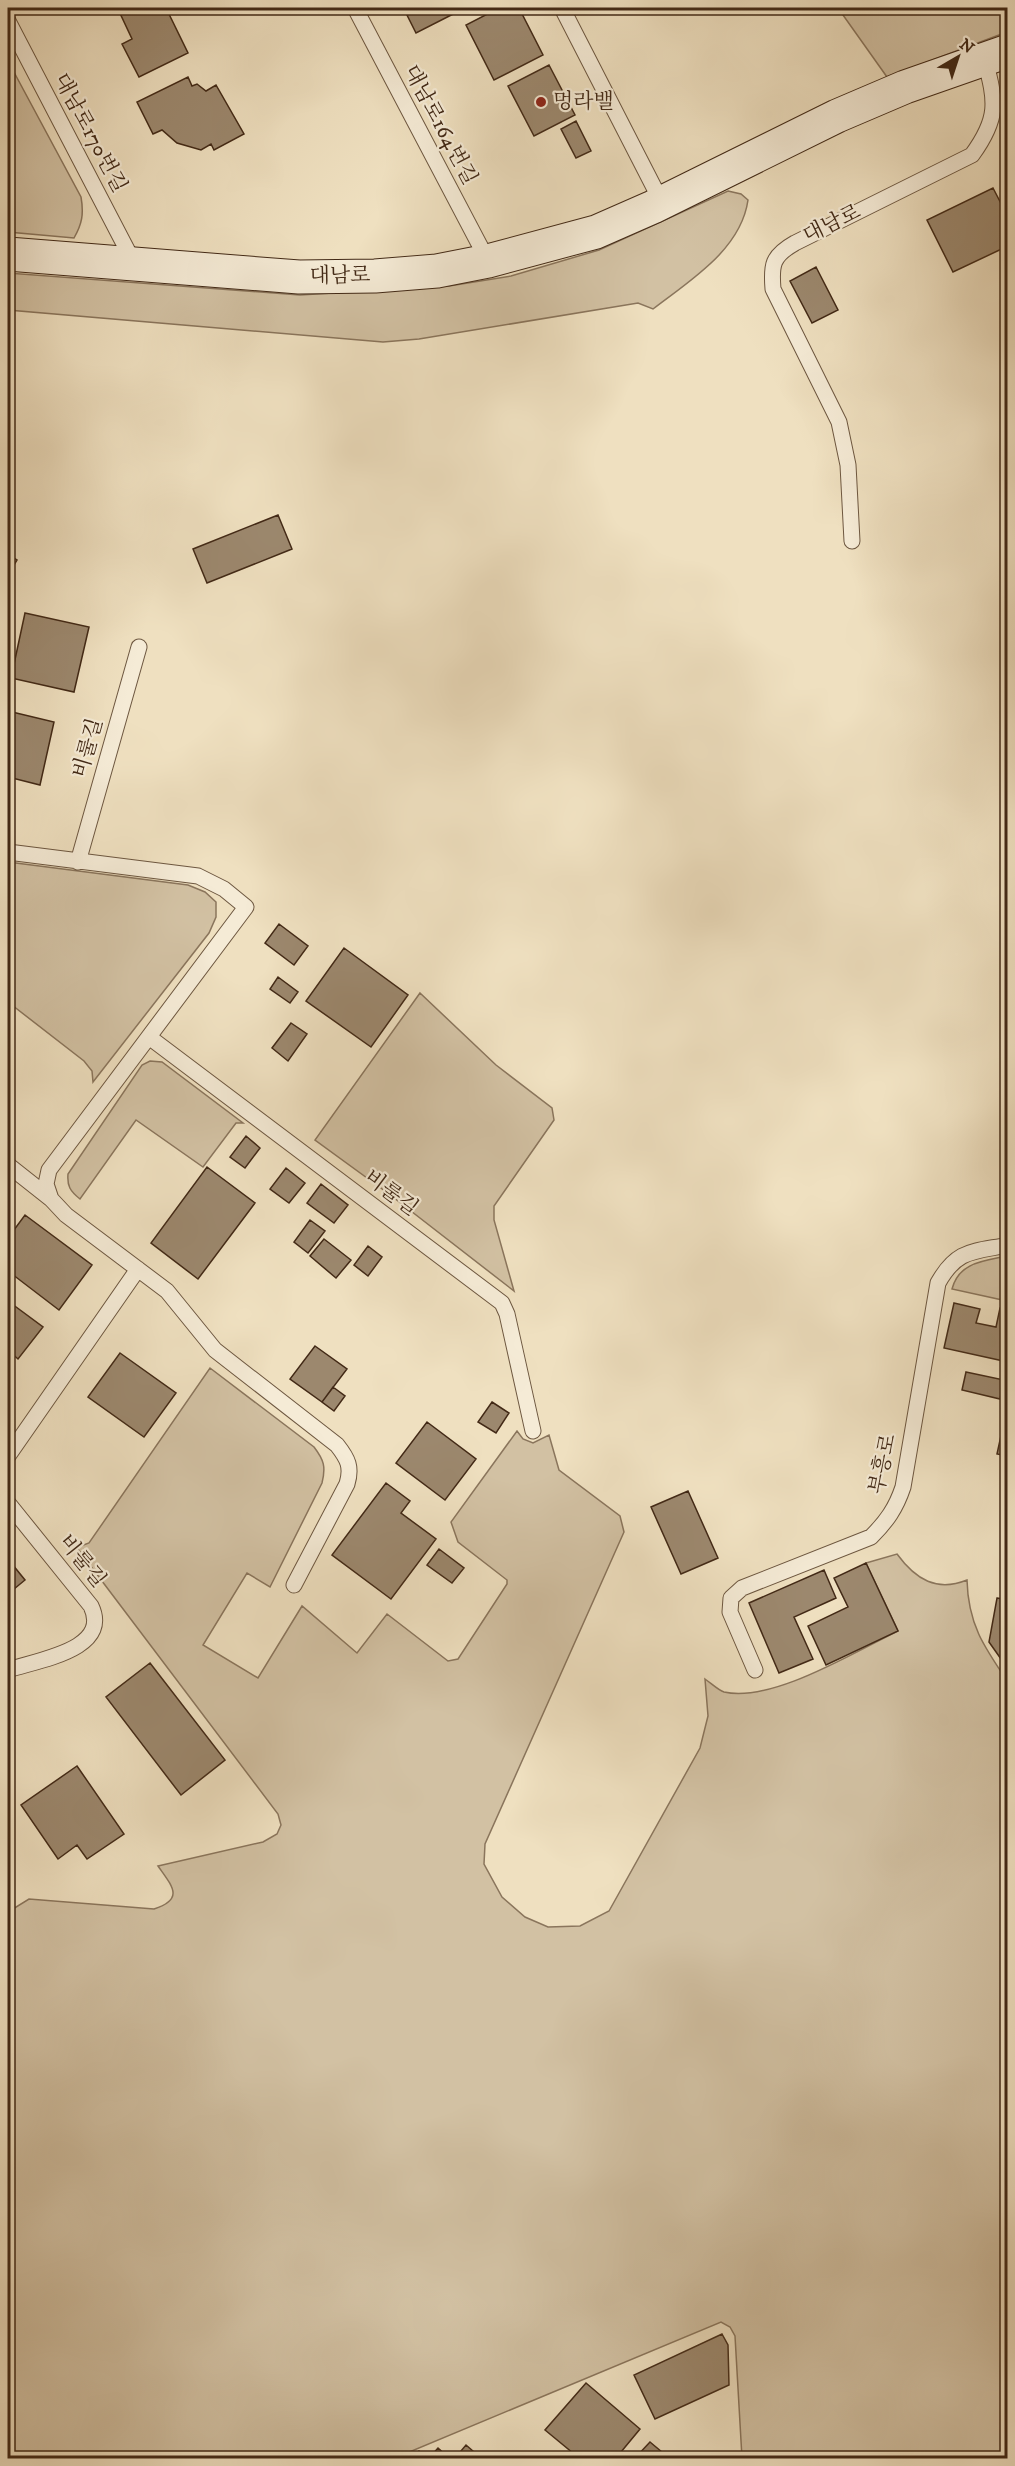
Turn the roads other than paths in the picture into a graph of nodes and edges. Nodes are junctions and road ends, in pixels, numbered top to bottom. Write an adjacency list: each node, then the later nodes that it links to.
1 (355, 8): 7 (lane, 대남로164번길)
2 (562, 8): 5 (lane)
3 (8, 21): 8 (lane, 대남로170번길)
4 (996, 55): 5 (street, 대남로); 9 (lane, 대남로)
5 (662, 203): 7 (street, 대남로)
6 (8, 254): 8 (street, 대남로)
7 (488, 261): 8 (street, 대남로)
8 (135, 265)
9 (852, 541)
10 (139, 647): 12 (lane, 비룰길)
11 (8, 852): 12 (lane)
12 (78, 861): 13 (lane)
13 (149, 1037): 15 (lane); 18 (lane, 비룰길)
14 (8, 1165): 15 (lane)
15 (51, 1198): 17 (lane)
16 (1008, 1245): 23 (lane, 부흥로)
17 (138, 1269): 19 (lane); 21 (lane)
18 (533, 1431)
19 (8, 1456)
20 (8, 1503): 22 (lane, 비룰길)
21 (294, 1585)
22 (8, 1670)
23 (755, 1670)

